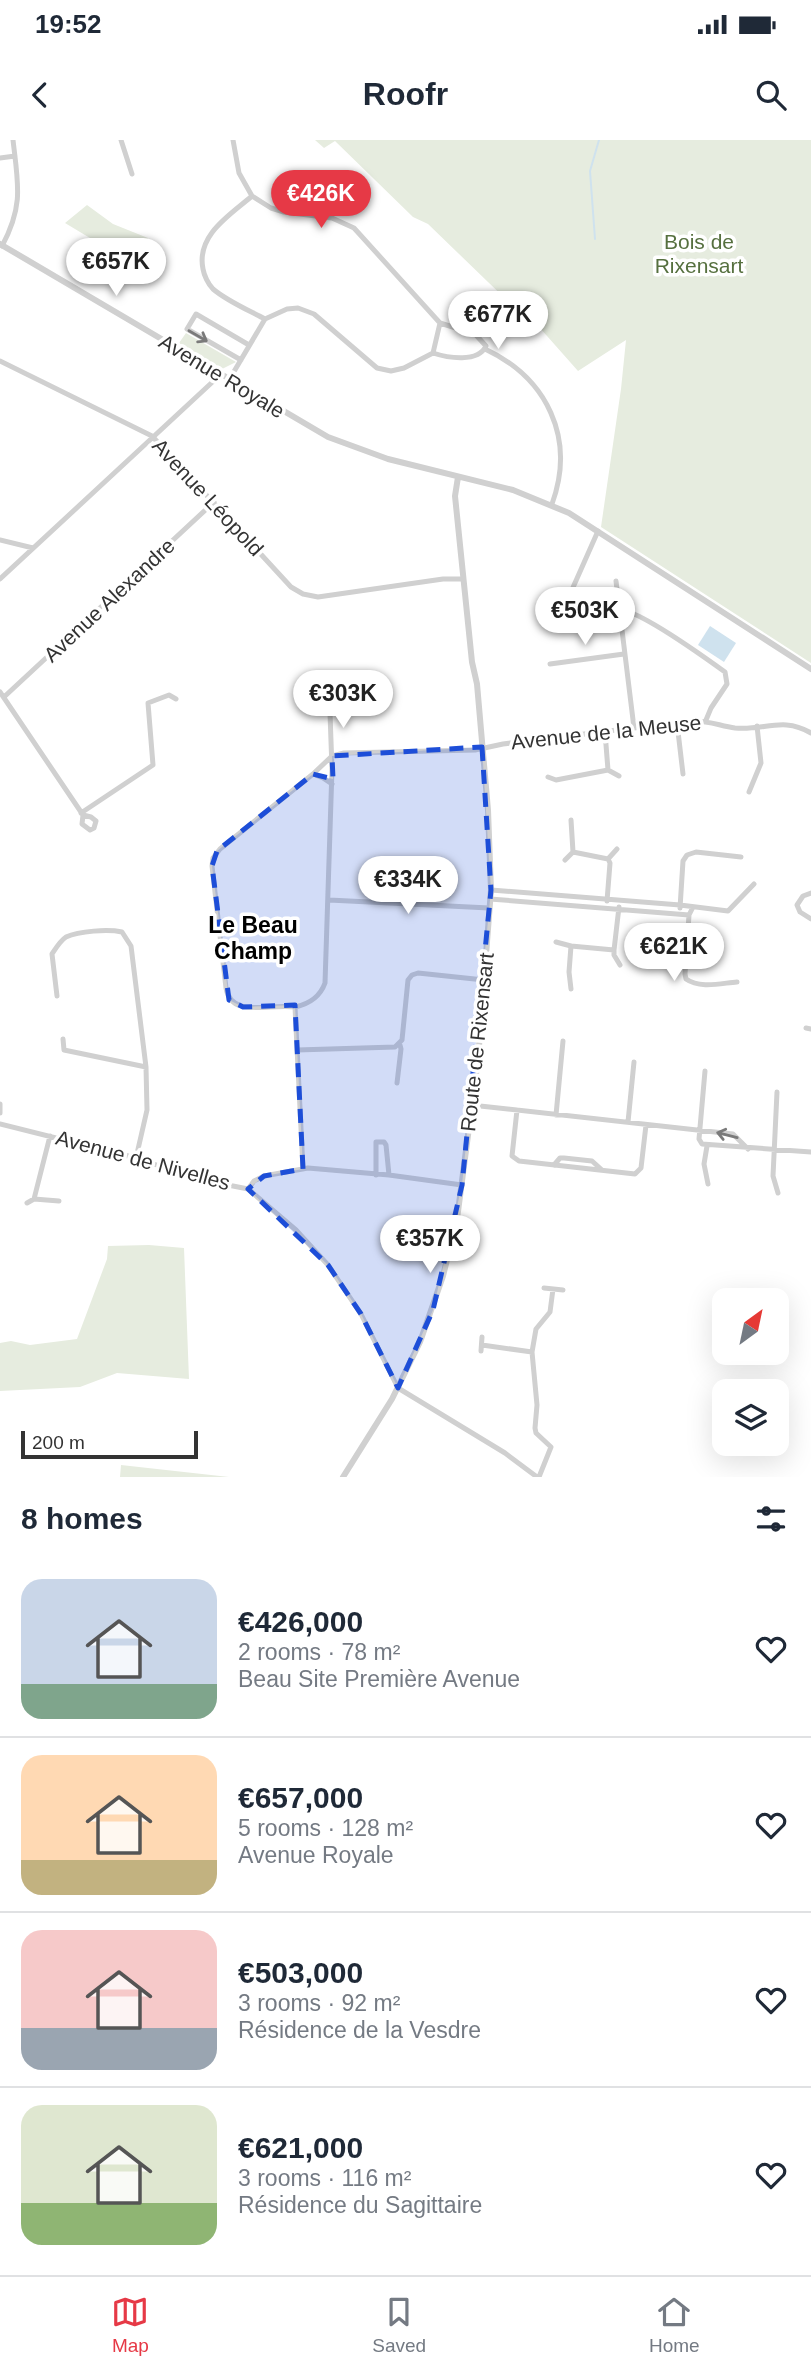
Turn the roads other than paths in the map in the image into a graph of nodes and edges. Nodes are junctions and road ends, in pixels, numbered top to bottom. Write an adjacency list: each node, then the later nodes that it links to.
1 (13, 140): 4 (street)
2 (121, 140): 6 (street)
3 (233, 140): 7 (street)
4 (15, 156): 5 (street); 8 (street)
5 (0, 158)
6 (132, 174)
7 (252, 196): 9 (street); 10 (street)
8 (1, 245): 16 (street, Avenue Royale)
9 (265, 320): 11 (street); 13 (street)
10 (440, 323): 12 (street); 13 (street)
11 (249, 345): 15 (street); 15 (street, one-way to 15)
12 (485, 349): 13 (street); 21 (street)
13 (433, 354)
14 (0, 360): 18 (street, Avenue Léopold)
15 (241, 360): 17 (street)
16 (220, 375): 17 (street, Avenue Royale); 18 (street)
17 (229, 380): 19 (street, Avenue Royale)
18 (152, 436): 20 (street, Avenue Léopold); 24 (street)
19 (458, 477): 21 (street, Avenue Royale); 26 (street, Route de Rixensart)
20 (214, 502): 26 (street, Avenue Léopold); 33 (street, Avenue Alexandre)
21 (552, 504): 22 (street, Avenue Royale)
22 (598, 531): 28 (street); 32 (street, Avenue Royale)
23 (0, 540): 24 (street)
24 (33, 548): 25 (street)
25 (0, 579)
26 (463, 579): 42 (street, Route de Rixensart)
27 (616, 581): 29 (street)
28 (567, 601)
29 (620, 610): 30 (street); 36 (street)
30 (624, 654): 31 (street); 39 (street)
31 (550, 664)
32 (811, 669)
33 (2, 694): 34 (street)
34 (176, 699)
35 (351, 700): 43 (street)
36 (706, 720): 37 (street, Avenue de la Meuse); 38 (street, Avenue de la Meuse)
37 (677, 723): 39 (street, Avenue de la Meuse); 46 (street)
38 (757, 726): 41 (street, Avenue de la Meuse); 52 (street)
39 (634, 728): 40 (street, Avenue de la Meuse)
40 (605, 732): 42 (street, Avenue de la Meuse); 44 (street)
41 (811, 733)
42 (482, 747): 43 (street, Avenue de la Meuse); 60 (street, Route de Rixensart)
43 (332, 756): 45 (street); 50 (street)
44 (608, 770): 47 (street); 49 (street)
45 (313, 774): 50 (street); 84 (street)
46 (683, 774)
47 (619, 776)
48 (548, 777): 49 (street)
49 (556, 780): 51 (street)
50 (332, 784): 63 (street)
51 (556, 789)
52 (749, 792)
53 (571, 820): 55 (street)
54 (617, 849): 57 (street)
55 (573, 852): 57 (street); 58 (street)
56 (741, 857): 66 (street)
57 (608, 859): 64 (street)
58 (565, 860)
59 (754, 884): 71 (street)
60 (491, 890): 62 (street, Route de Rixensart); 64 (street)
61 (811, 893): 75 (street)
62 (490, 899): 68 (street, Route de Rixensart); 69 (street)
63 (329, 900): 68 (street); 84 (street)
64 (607, 900): 65 (street); 69 (street)
65 (620, 901): 66 (street); 70 (street)
66 (680, 905): 67 (street); 72 (street)
67 (693, 907): 71 (street); 73 (street)
68 (489, 908): 80 (street, Route de Rixensart)
69 (606, 908): 70 (street)
70 (619, 909): 72 (street); 78 (street)
71 (728, 911): 74 (street)
72 (680, 913): 73 (street)
73 (689, 915): 81 (street)
74 (737, 917)
75 (811, 919)
76 (556, 942): 77 (street)
77 (571, 946): 78 (street); 82 (street)
78 (614, 950): 79 (street)
79 (620, 965)
80 (484, 980): 87 (street); 95 (street, Route de Rixensart)
81 (737, 982)
82 (571, 989)
83 (57, 996): 90 (street)
84 (295, 1007): 88 (street)
85 (63, 1039): 90 (street)
86 (563, 1041): 98 (street)
87 (400, 1045): 88 (street); 92 (street)
88 (296, 1050): 109 (street)
89 (634, 1062): 99 (street)
90 (146, 1068): 108 (street)
91 (705, 1071): 102 (street)
92 (397, 1083)
93 (777, 1092): 106 (street)
94 (0, 1104): 97 (street)
95 (471, 1105): 96 (street); 113 (street, Route de Rixensart)
96 (517, 1110): 98 (street); 101 (street)
97 (0, 1113)
98 (556, 1115): 99 (street)
99 (628, 1122): 101 (street)
100 (0, 1124): 103 (street, Avenue de Nivelles)
101 (646, 1125): 102 (street)
102 (701, 1130): 104 (street); 105 (street, one-way to 102)
103 (50, 1136): 108 (street, Avenue de Nivelles); 116 (street)
104 (707, 1146): 105 (street); 112 (street)
105 (748, 1149): 106 (street)
106 (775, 1151): 107 (street); 115 (street)
107 (811, 1152)
108 (136, 1158): 114 (street, Avenue de Nivelles)
109 (303, 1169): 110 (street); 114 (street)
110 (376, 1175): 111 (street); 111 (street)
111 (389, 1175): 113 (street)
112 (708, 1184)
113 (462, 1185): 124 (street, Route de Rixensart)
114 (248, 1189): 124 (street, Avenue de Nivelles)
115 (778, 1192)
116 (34, 1199): 117 (street); 118 (street)
117 (59, 1201)
118 (27, 1203)
119 (544, 1287): 120 (street)
120 (553, 1289): 121 (street); 123 (street)
121 (563, 1290)
122 (482, 1337): 123 (street)
123 (532, 1352): 126 (street)
124 (398, 1388): 125 (street, Route de Rixensart); 126 (street)
125 (343, 1477)
126 (538, 1477)

